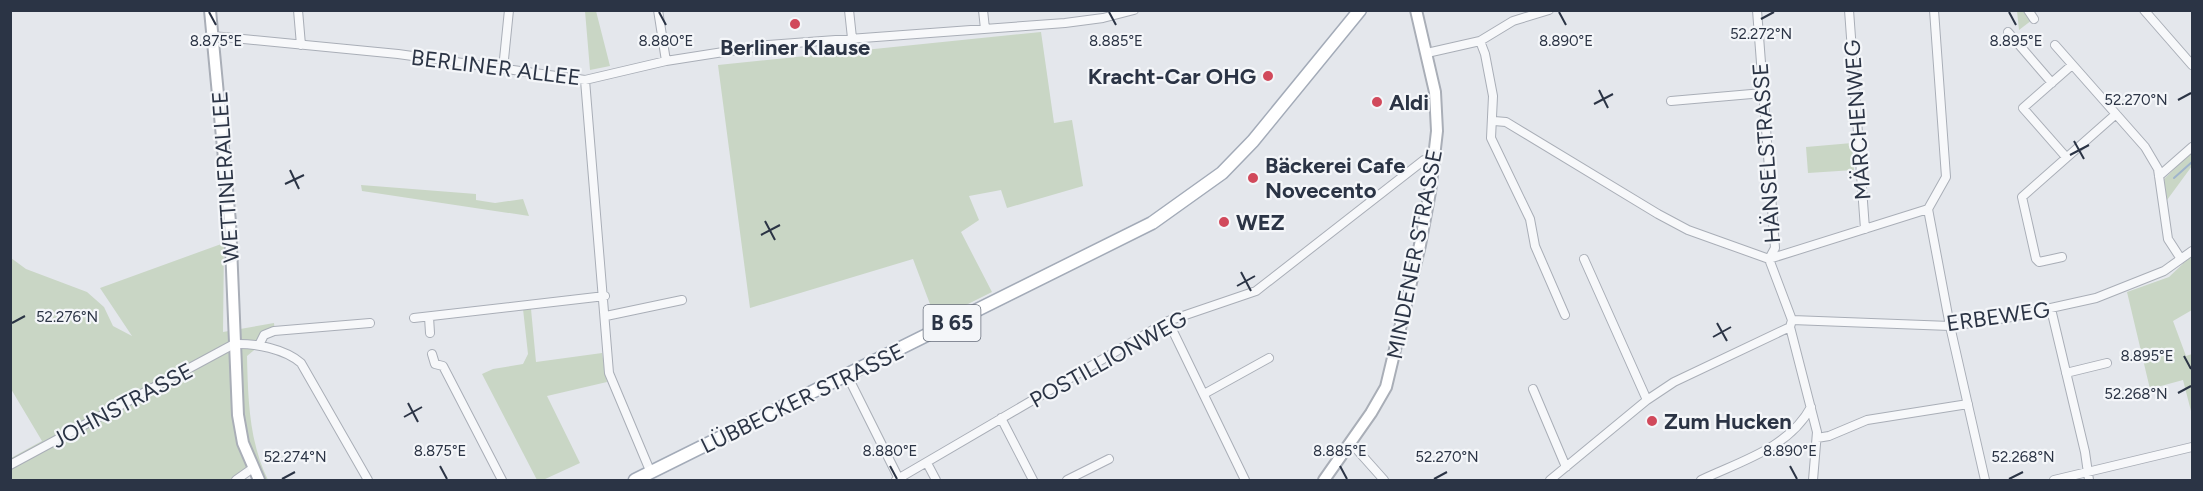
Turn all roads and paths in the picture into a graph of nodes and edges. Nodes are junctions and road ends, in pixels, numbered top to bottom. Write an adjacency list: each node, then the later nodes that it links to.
1 (210, 10): 19 (street, WETTINERALLEE)
2 (298, 10): 22 (street)
3 (509, 10): 28 (street)
4 (658, 10): 25 (street)
5 (849, 10): 20 (street)
6 (983, 10): 17 (street)
7 (1134, 10): 17 (street, BERLINER ALLEE)
8 (1360, 10): 64 (main road, LÜBBECKER STRASSE / B 65)
9 (1416, 10): 24 (street, MINDENER STRASSE)
10 (1549, 10): 21 (street)
11 (1757, 10): 31 (street, HÄNSELSTRASSE)
12 (1849, 10): 40 (street, MÄRCHENWEG)
13 (1934, 10): 39 (street)
14 (2028, 10): 16 (street)
15 (2145, 10): 27 (street)
16 (2034, 19)
17 (985, 29): 20 (street, BERLINER ALLEE)
18 (2008, 32): 30 (street)
19 (213, 36): 22 (street, BERLINER ALLEE); 58 (street, WETTINERALLEE)
20 (852, 38): 25 (street, BERLINER ALLEE)
21 (1480, 41): 24 (street); 34 (street)
22 (301, 45): 28 (street, BERLINER ALLEE)
23 (2055, 45): 26 (street)
24 (1427, 53): 36 (street, MINDENER STRASSE)
25 (666, 61): 29 (street, BERLINER ALLEE)
26 (2072, 65): 30 (street); 33 (street)
27 (2193, 65)
28 (503, 69): 29 (street, BERLINER ALLEE)
29 (585, 80): 46 (street)
30 (2052, 83): 37 (street)
31 (1763, 93): 32 (street); 44 (street, HÄNSELSTRASSE)
32 (1671, 101)
33 (2115, 114): 37 (street); 38 (street)
34 (1494, 121): 44 (street); 49 (street)
35 (2193, 147): 38 (street)
36 (1435, 157): 53 (street, POSTILLIONWEG); 72 (street, MINDENER STRASSE)
37 (2066, 157): 42 (street)
38 (2159, 176): 45 (street)
39 (1928, 209): 40 (street); 56 (street)
40 (1865, 229): 44 (street)
41 (2193, 251): 45 (street, ERBEWEG)
42 (2062, 257)
43 (1584, 259): 67 (street)
44 (1769, 259): 55 (street)
45 (2181, 259): 48 (street, ERBEWEG)
46 (605, 296): 50 (street); 51 (street)
47 (682, 300): 50 (street)
48 (2051, 309): 56 (street, ERBEWEG); 63 (street)
49 (1564, 315)
50 (606, 316): 79 (street)
51 (429, 317): 52 (street); 57 (street)
52 (414, 318)
53 (1168, 321): 66 (street); 70 (street, POSTILLIONWEG)
54 (370, 323): 59 (street)
55 (1791, 323): 56 (street, ERBEWEG); 67 (street); 69 (street)
56 (1950, 326): 68 (street)
57 (430, 333)
58 (234, 344): 59 (street); 76 (street, JOHNSTRASSE); 78 (street, WETTINERALLEE)
59 (259, 345): 83 (street)
60 (432, 354): 84 (street)
61 (1269, 358): 66 (street)
62 (2107, 363): 63 (street)
63 (2066, 373): 80 (street)
64 (847, 375): 79 (main road, LÜBBECKER STRASSE / B 65); 86 (street)
65 (1533, 389): 77 (street)
66 (1204, 394): 90 (street)
67 (1647, 400): 77 (street)
68 (1968, 404): 71 (street); 96 (street)
69 (1811, 406): 71 (street); 94 (street)
70 (1001, 418): 75 (street, POSTILLIONWEG); 88 (street)
71 (1817, 438): 95 (street)
72 (1351, 443): 91 (street, MINDENER STRASSE); 92 (street)
73 (2193, 447): 80 (street)
74 (1109, 459): 89 (street)
75 (927, 463): 86 (street, POSTILLIONWEG); 87 (street)
76 (10, 465)
77 (1566, 466): 93 (street)
78 (253, 468): 81 (street); 82 (street, WETTINERALLEE)
79 (651, 472): 85 (main road, LÜBBECKER STRASSE / B 65)
80 (2089, 477): 97 (street)
81 (236, 480)
82 (258, 480)
83 (368, 480)
84 (502, 480)
85 (635, 480)
86 (898, 480)
87 (936, 480)
88 (1033, 480)
89 (1067, 480)
90 (1244, 480)
91 (1324, 480)
92 (1384, 480)
93 (1550, 480)
94 (1701, 480)
95 (1813, 480)
96 (1985, 480)
97 (2054, 480)

